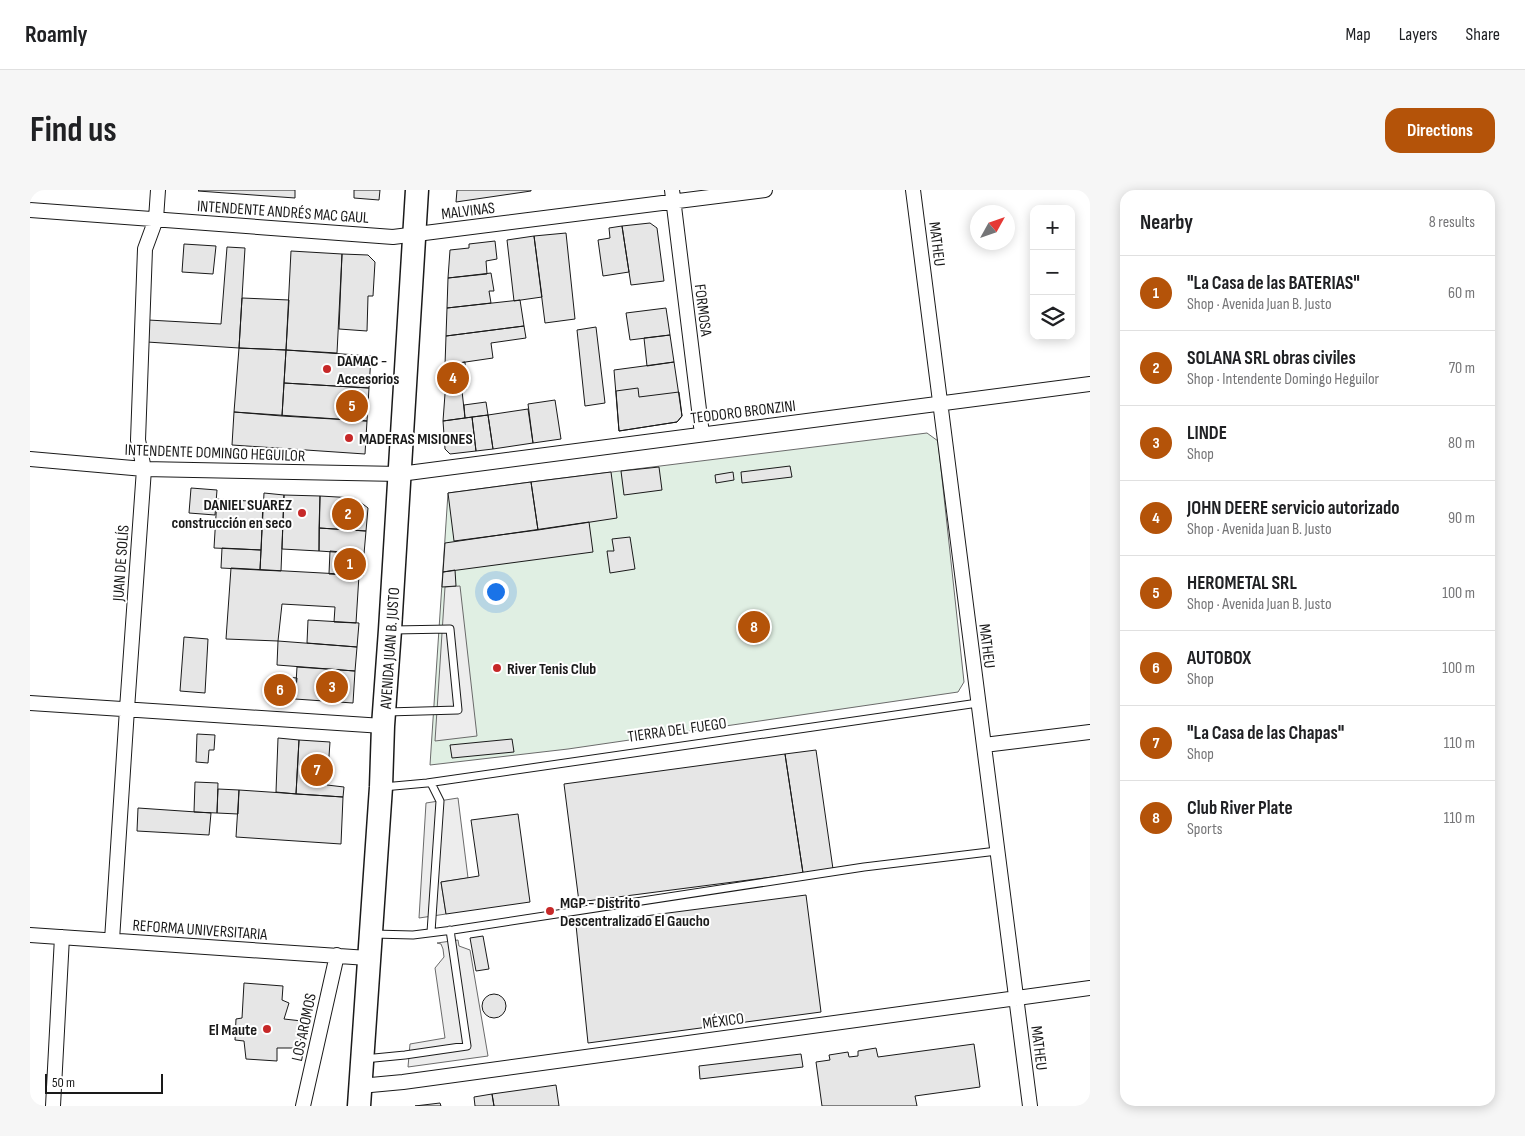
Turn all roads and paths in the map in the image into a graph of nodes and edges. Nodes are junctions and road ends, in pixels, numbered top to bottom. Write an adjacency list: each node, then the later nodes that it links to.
1 (158, 190): 7 (street, JUAN DE SOLÍS)
2 (417, 190): 8 (main road, AVENIDA JUAN B. JUSTO)
3 (765, 190): 5 (street, MALVINAS)
4 (913, 190): 10 (street, MATHEU)
5 (672, 196): 8 (street, MALVINAS); 11 (street, FORMOSA)
6 (30, 210): 7 (street, INTENDENTE ANDRÉS MAC GAUL)
7 (156, 219): 8 (street, INTENDENTE ANDRÉS MAC GAUL); 13 (street, JUAN DE SOLÍS)
8 (414, 234): 14 (main road, AVENIDA JUAN B. JUSTO)
9 (1090, 384): 10 (street, TEODORO BRONZINI)
10 (940, 403): 11 (street, TEODORO BRONZINI); 17 (street, MATHEU)
11 (702, 434): 14 (street, TEODORO BRONZINI)
12 (30, 459): 13 (street, INTENDENTE DOMINGO HEGUILOR)
13 (144, 469): 14 (street, INTENDENTE DOMINGO HEGUILOR); 18 (street, JUAN DE SOLÍS)
14 (400, 474): 15 (main road, AVENIDA JUAN B. JUSTO)
15 (390, 630): 19 (main road, AVENIDA JUAN B. JUSTO); 19 (lane)
16 (30, 703): 18 (street)
17 (978, 703): 21 (street, MATHEU); 22 (lane, TIERRA DEL FUEGO)
18 (127, 709): 19 (street); 30 (street, JUAN DE SOLÍS)
19 (384, 719): 23 (main road, AVENIDA JUAN B. JUSTO)
20 (1090, 732): 21 (street)
21 (984, 746): 24 (street, MATHEU)
22 (431, 783): 23 (lane, TIERRA DEL FUEGO); 26 (lane)
23 (381, 787): 27 (main road, AVENIDA JUAN B. JUSTO)
24 (997, 851): 25 (lane); 34 (street, MATHEU)
25 (450, 930): 26 (lane); 35 (lane)
26 (431, 932): 27 (lane)
27 (370, 934): 32 (main road, AVENIDA JUAN B. JUSTO)
28 (30, 935): 29 (street, REFORMA UNIVERSITARIA)
29 (62, 937): 30 (street, REFORMA UNIVERSITARIA); 37 (street)
30 (112, 940): 31 (street, REFORMA UNIVERSITARIA)
31 (337, 956): 32 (street, REFORMA UNIVERSITARIA); 38 (street, LOS AROMOS)
32 (368, 958): 35 (main road, AVENIDA JUAN B. JUSTO)
33 (1090, 988): 34 (street, MÉXICO)
34 (1016, 998): 36 (street, MÉXICO); 39 (street, MATHEU)
35 (362, 1060): 36 (main road, AVENIDA JUAN B. JUSTO)
36 (359, 1096)
37 (52, 1106)
38 (303, 1106)
39 (1030, 1106)

